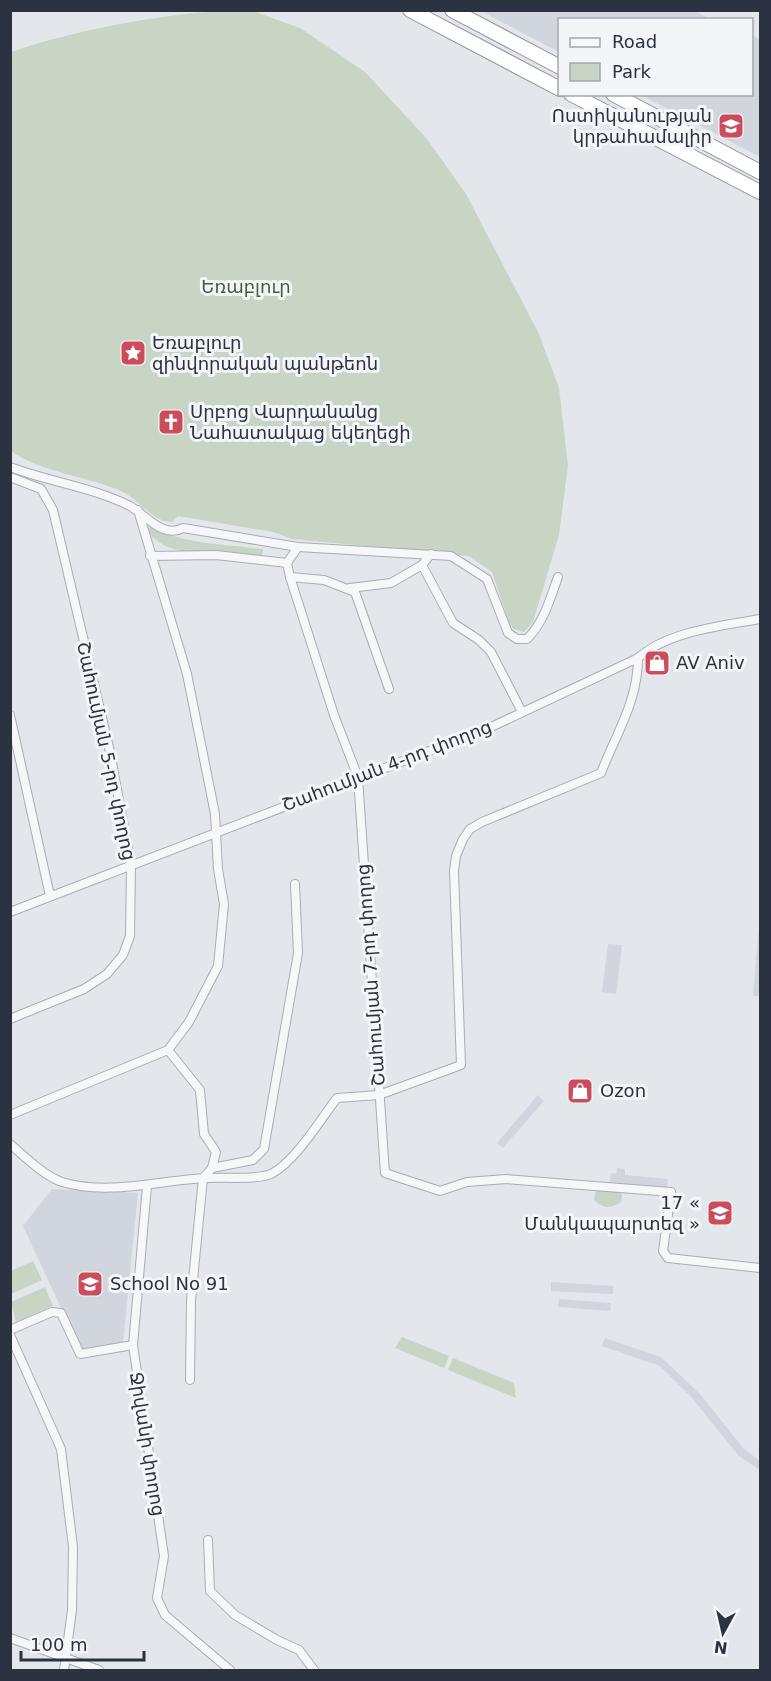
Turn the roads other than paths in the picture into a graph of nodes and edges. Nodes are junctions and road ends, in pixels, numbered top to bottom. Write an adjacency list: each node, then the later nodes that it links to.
1 (410, 10): 4 (highway)
2 (452, 10): 3 (highway)
3 (558, 66)
4 (558, 88)
5 (575, 96): 8 (highway)
6 (617, 96): 7 (highway)
7 (760, 172)
8 (760, 192)
9 (10, 467): 11 (street)
10 (10, 477): 27 (street, Շահումյան 5-րդ փողոց)
11 (138, 510): 12 (street); 14 (street)
12 (298, 547): 13 (street); 15 (street)
13 (431, 554): 16 (street); 18 (street)
14 (150, 556): 15 (street); 26 (street)
15 (287, 563): 17 (street, Շահումյան 7-րդ փողոց)
16 (422, 565): 19 (street); 23 (street)
17 (290, 577): 19 (street); 25 (street, Շահումյան 7-րդ փողոց)
18 (558, 577)
19 (348, 588): 22 (street)
20 (760, 619): 21 (street, Շահումյան 4-րդ փողոց)
21 (638, 658): 23 (street, Շահումյան 4-րդ փողոց); 33 (street)
22 (389, 689)
23 (522, 712): 25 (street, Շահումյան 4-րդ փողոց)
24 (10, 715): 29 (street)
25 (358, 777): 26 (street, Շահումյան 4-րդ փողոց); 33 (street, Շահումյան 7-րդ փողոց)
26 (215, 831): 27 (street, Շահումյան 4-րդ փողոց); 32 (street)
27 (131, 865): 29 (street, Շահումյան 4-րդ փողոց); 31 (street, Շահումյան 5-րդ փողոց)
28 (296, 884): 36 (street)
29 (50, 896): 30 (street, Շահումյան 4-րդ փողոց)
30 (10, 912)
31 (10, 1019)
32 (168, 1050): 34 (street); 36 (street)
33 (379, 1095): 37 (street); 39 (street, Շահումյան 7-րդ փողոց)
34 (10, 1115)
35 (10, 1144): 38 (street)
36 (212, 1168): 37 (street)
37 (203, 1178): 38 (street); 42 (street)
38 (147, 1186): 41 (street, Ջիվանի փողոց)
39 (760, 1268)
40 (10, 1333): 41 (street); 45 (street)
41 (133, 1346): 48 (street, Ջիվանի փողոց)
42 (190, 1380)
43 (208, 1540): 49 (street)
44 (10, 1638): 45 (street)
45 (66, 1659): 46 (street); 47 (street)
46 (64, 1671)
47 (99, 1671)
48 (230, 1671)
49 (314, 1671)

